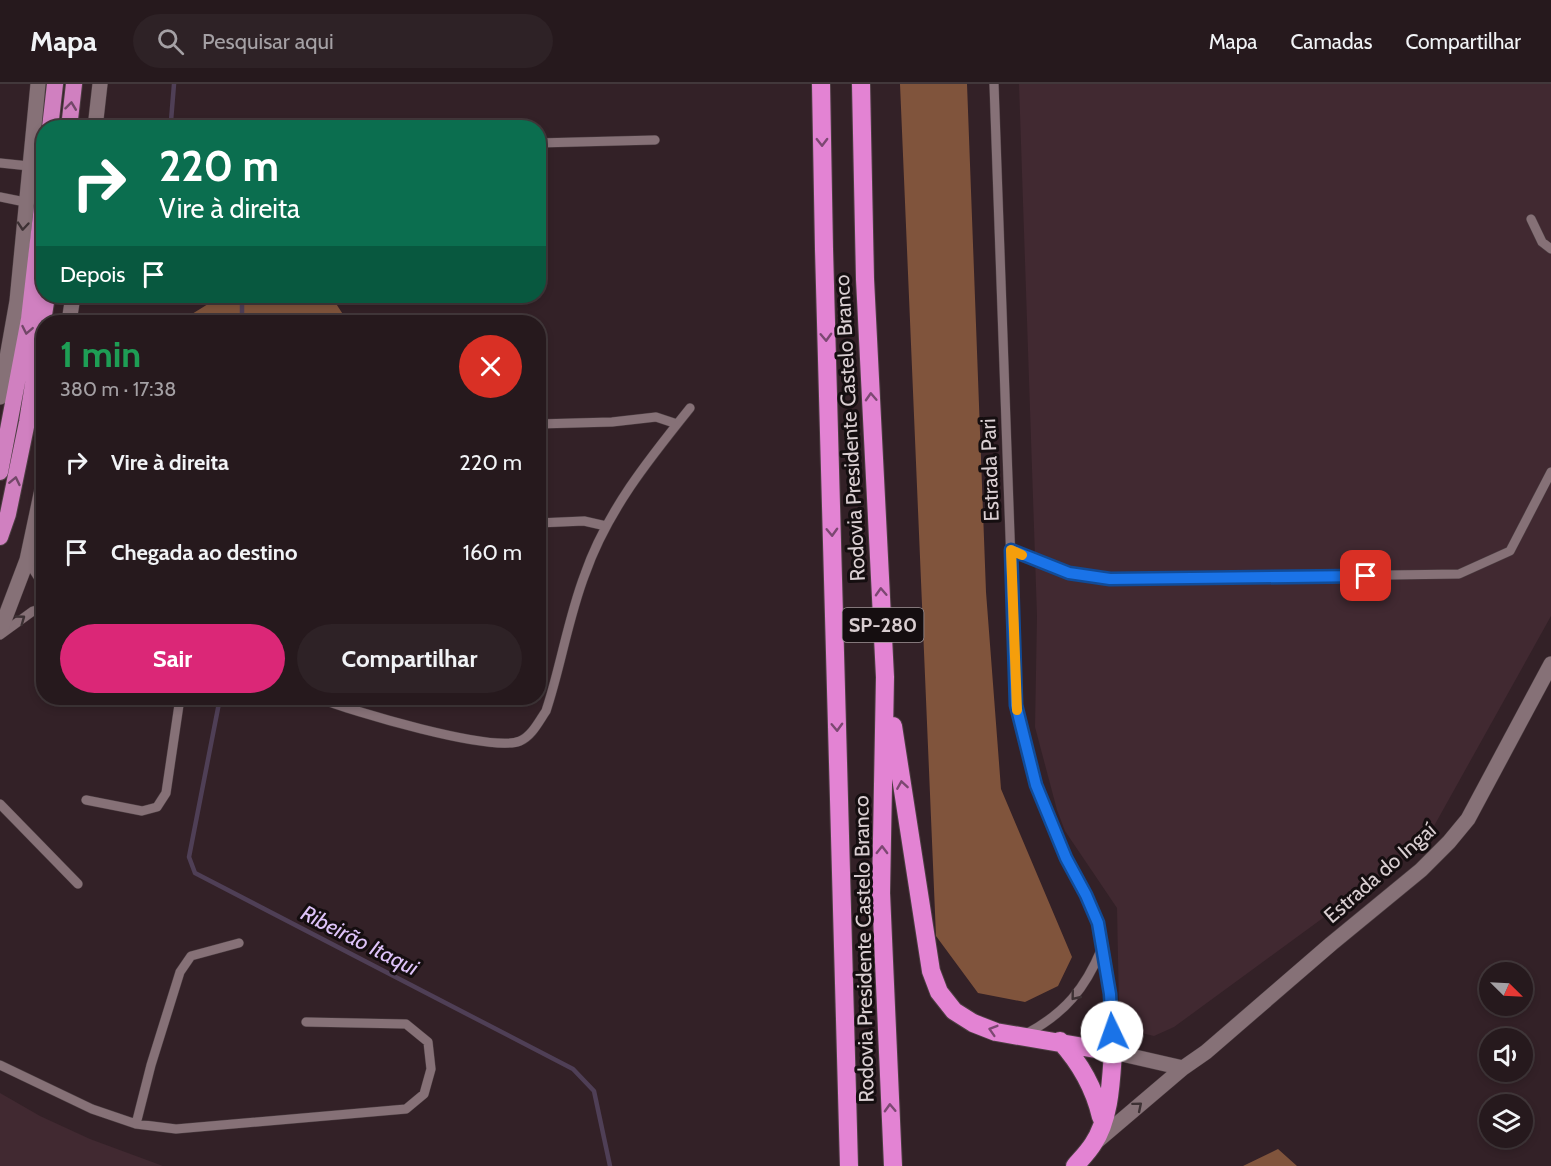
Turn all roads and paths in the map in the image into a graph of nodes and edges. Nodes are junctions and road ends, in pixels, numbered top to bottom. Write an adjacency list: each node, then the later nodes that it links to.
1 (38, 84): 14 (street)
2 (55, 84): 8 (highway)
3 (74, 84): 9 (highway, one-way to 3)
4 (100, 84): 10 (street)
5 (822, 84): 53 (highway, Rodovia Presidente Castelo Branco / SP-280, one-way to 53)
6 (861, 84): 37 (highway, Rodovia Presidente Castelo Branco / SP-280, one-way to 6)
7 (994, 84): 31 (lane, Estrada Pari)
8 (51, 120)
9 (70, 120)
10 (96, 120)
11 (655, 140): 12 (lane)
12 (546, 143)
13 (0, 163): 14 (lane)
14 (29, 165): 16 (street)
15 (0, 197): 16 (lane)
16 (26, 202): 21 (street, one-way to 21)
17 (1531, 219): 18 (lane)
18 (1551, 249)
19 (36, 258): 25 (highway, one-way to 25)
20 (36, 365): 30 (highway, one-way to 20)
21 (0, 397)
22 (690, 408): 24 (lane)
23 (546, 424): 24 (lane)
24 (676, 424): 29 (lane)
25 (0, 472)
26 (1551, 472): 31 (lane)
27 (36, 518): 32 (street)
28 (546, 523): 29 (lane)
29 (606, 526): 39 (lane)
30 (0, 537)
31 (1011, 550): 44 (lane, Estrada Pari)
32 (27, 560): 33 (lane); 35 (street)
33 (36, 574)
34 (36, 609): 35 (lane, one-way to 34)
35 (0, 633)
36 (1551, 664): 50 (street, Estrada do Ingaí)
37 (885, 677): 46 (highway, one-way to 37); 57 (highway, Rodovia Presidente Castelo Branco / SP-280, one-way to 37)
38 (179, 705): 40 (lane)
39 (344, 705)
40 (86, 800)
41 (0, 804): 42 (lane)
42 (78, 884)
43 (239, 943): 52 (lane)
44 (1103, 946): 46 (lane, one-way to 46); 48 (lane, Estrada Pari)
45 (306, 1022): 52 (lane)
46 (1022, 1036): 47 (highway)
47 (1059, 1041): 48 (highway); 51 (highway)
48 (1113, 1052): 50 (street); 51 (highway)
49 (0, 1065): 52 (lane)
50 (1183, 1068): 54 (street, Estrada do Ingaí, one-way to 50)
51 (1102, 1122): 54 (highway)
52 (136, 1124)
53 (848, 1138): 55 (highway); 56 (highway, Rodovia Presidente Castelo Branco / SP-280)
54 (1094, 1143): 58 (highway)
55 (839, 1166)
56 (849, 1166)
57 (892, 1166)
58 (1075, 1166)

